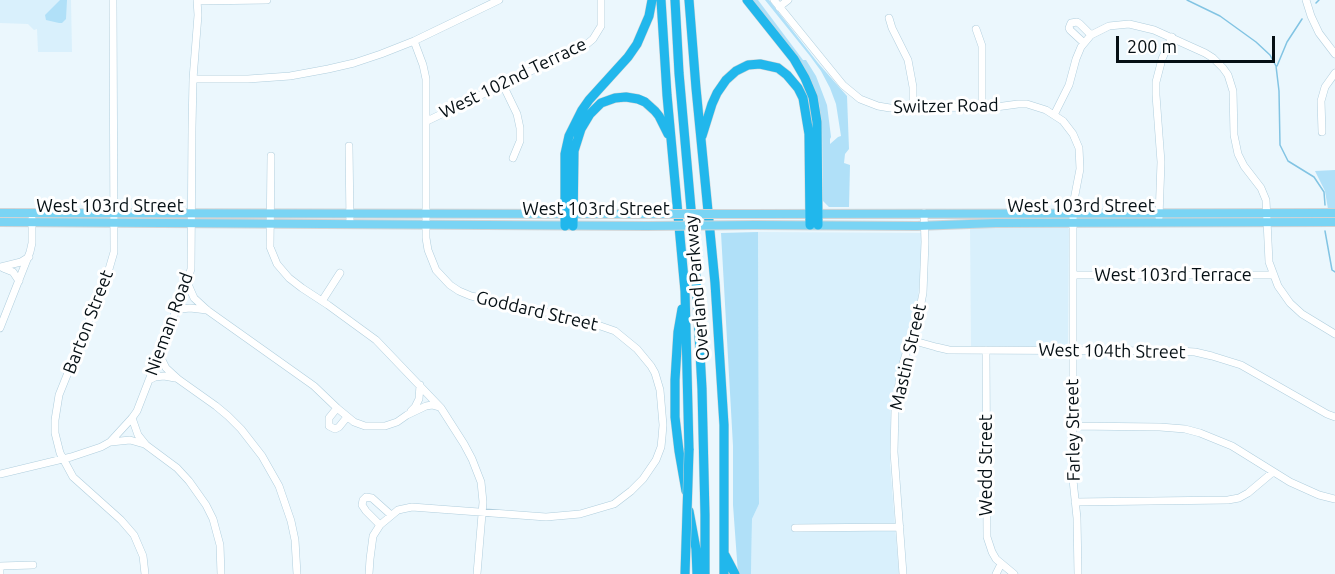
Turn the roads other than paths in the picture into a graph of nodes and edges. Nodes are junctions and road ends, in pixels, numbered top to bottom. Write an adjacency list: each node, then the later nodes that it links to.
1 (113, 0): 42 (street, Barton Street)
2 (267, 0): 13 (street)
3 (499, 0): 19 (street)
4 (601, 0): 24 (street, West 102nd Terrace)
5 (652, 0): 38 (highway)
6 (661, 0): 30 (highway)
7 (675, 0): 105 (highway, Overland Parkway)
8 (689, 0): 31 (highway, Overland Parkway)
9 (747, 0): 39 (highway)
10 (774, 0): 14 (street, Switzer Road)
11 (788, 0): 14 (street)
12 (1306, 0): 21 (street)
13 (197, 1): 23 (street, Nieman Road)
14 (779, 7): 25 (street, Switzer Road)
15 (889, 18): 25 (street)
16 (976, 29): 26 (street)
17 (1091, 35): 18 (street); 20 (street); 20 (street)
18 (1172, 37): 46 (street); 47 (street)
19 (414, 40): 23 (street); 28 (street, Goddard Street)
20 (1084, 43): 27 (street)
21 (1335, 54)
22 (1335, 73): 29 (street)
23 (193, 79): 43 (street, Nieman Road)
24 (503, 84): 28 (street, West 102nd Terrace); 34 (street)
25 (913, 108): 26 (street, Switzer Road)
26 (982, 108): 27 (street, Switzer Road)
27 (1054, 115): 45 (street, Switzer Road)
28 (427, 121): 40 (street, Goddard Street)
29 (1322, 132)
30 (671, 141): 38 (highway); 62 (highway)
31 (700, 141): 39 (highway); 94 (highway, Overland Parkway)
32 (349, 146): 48 (street)
33 (271, 156): 44 (street)
34 (513, 158)
35 (0, 213): 41 (main road, West 103rd Street)
36 (924, 213): 39 (main road, West 103rd Street); 45 (main road, West 103rd Street); 53 (street, Mastin Street)
37 (1335, 213): 47 (main road, West 103rd Street)
38 (569, 214): 39 (main road, West 103rd Street, bridge); 40 (main road, West 103rd Street); 54 (highway)
39 (814, 214): 52 (highway)
40 (427, 215): 48 (main road, West 103rd Street); 51 (street, Goddard Street)
41 (32, 218): 42 (main road, West 103rd Street); 49 (main road, West 103rd Street); 55 (street)
42 (114, 218): 43 (main road, West 103rd Street); 84 (street, Barton Street)
43 (191, 218): 44 (main road, West 103rd Street); 61 (street, Nieman Road)
44 (271, 218): 48 (main road, West 103rd Street); 63 (street)
45 (1073, 218): 46 (main road, West 103rd Street); 53 (main road, West 103rd Street); 58 (street, Farley Street)
46 (1159, 218): 47 (main road, West 103rd Street)
47 (1267, 218): 50 (main road, West 103rd Street); 59 (street)
48 (350, 219): 51 (main road, West 103rd Street)
49 (0, 222)
50 (1335, 222)
51 (427, 225): 54 (main road, West 103rd Street); 89 (street, Goddard Street)
52 (814, 225): 53 (main road, West 103rd Street); 54 (main road, West 103rd Street, bridge)
53 (925, 225): 68 (street, Mastin Street)
54 (569, 226)
55 (28, 256): 56 (street); 60 (street)
56 (0, 267): 60 (street)
57 (340, 273): 63 (street)
58 (1073, 275): 59 (street, West 103rd Terrace); 70 (street, Farley Street)
59 (1274, 275): 67 (street)
60 (19, 281): 66 (street)
61 (187, 282): 64 (street); 65 (street, Nieman Road)
62 (685, 291): 103 (highway, bridge); 104 (highway)
63 (322, 301): 74 (street)
64 (207, 310): 65 (street); 75 (street)
65 (176, 312): 71 (street, Nieman Road)
66 (0, 328)
67 (1335, 334)
68 (911, 340): 69 (street, West 104th Street); 93 (street, Mastin Street)
69 (986, 350): 70 (street, West 104th Street); 95 (street, Wedd Street)
70 (1073, 350): 79 (street, West 104th Street); 81 (street, Farley Street)
71 (159, 354): 72 (street); 73 (street, Nieman Road)
72 (178, 379): 73 (street); 100 (street)
73 (149, 380): 80 (street, Nieman Road)
74 (419, 384): 76 (street); 77 (street)
75 (337, 408): 78 (street); 78 (street)
76 (441, 408): 77 (street); 89 (street)
77 (407, 415): 78 (street)
78 (347, 417)
79 (1335, 417)
80 (132, 418): 82 (street, Nieman Road); 83 (street)
81 (1073, 426): 85 (street); 88 (street, Farley Street)
82 (110, 442): 83 (street); 84 (street, Nieman Road)
83 (146, 445): 99 (street)
84 (63, 459): 86 (street, Nieman Road); 98 (street, Barton Street)
85 (1273, 472): 87 (street); 88 (street)
86 (0, 474)
87 (1335, 499)
88 (1075, 502): 111 (street, Farley Street)
89 (482, 512): 90 (street, Goddard Street); 102 (street)
90 (391, 515): 91 (street); 91 (street)
91 (380, 525): 101 (street)
92 (795, 528): 93 (street)
93 (900, 528): 108 (street, Mastin Street)
94 (724, 554): 106 (highway, Overland Parkway); 107 (highway)
95 (1001, 564): 109 (street); 110 (street)
96 (33, 565): 97 (street)
97 (0, 574)
98 (145, 574)
99 (221, 574)
100 (297, 574)
101 (369, 574)
102 (477, 574)
103 (685, 574)
104 (697, 574)
105 (705, 574)
106 (724, 574)
107 (735, 574)
108 (903, 574)
109 (996, 574)
110 (1014, 574)
111 (1078, 574)

